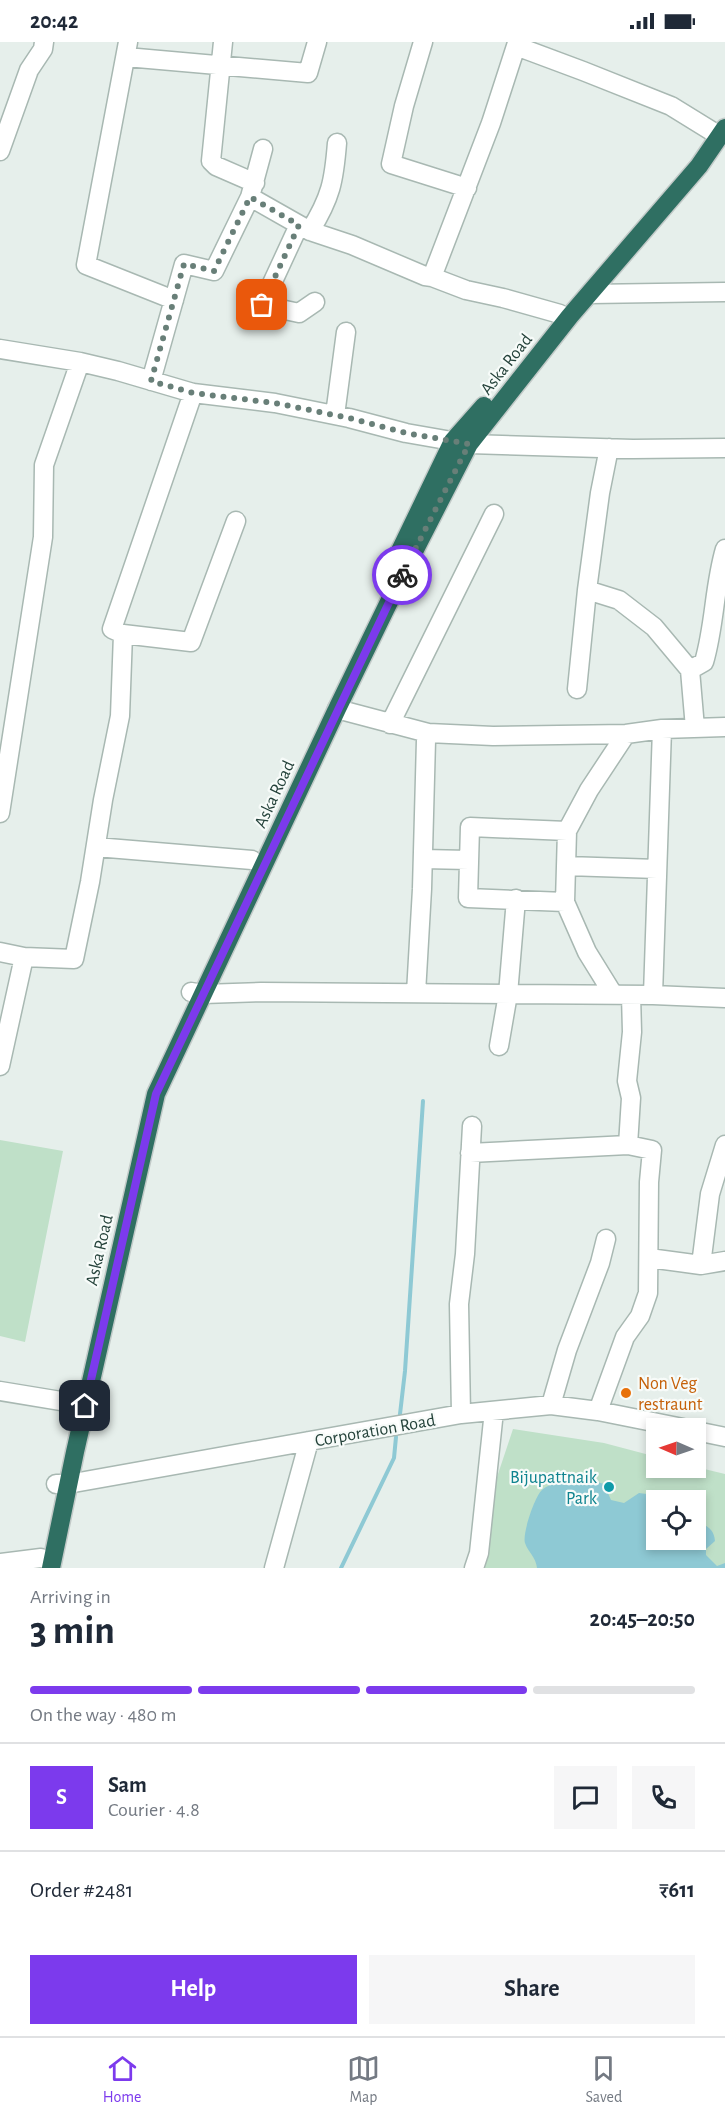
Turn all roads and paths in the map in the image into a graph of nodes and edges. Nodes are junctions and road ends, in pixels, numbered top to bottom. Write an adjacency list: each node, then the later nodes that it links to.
1 (44, 42): 11 (street)
2 (223, 42): 7 (street)
3 (317, 42): 7 (street)
4 (423, 42): 12 (street)
5 (517, 44): 8 (street); 12 (street)
6 (127, 49): 7 (street); 18 (street)
7 (220, 66): 13 (street)
8 (722, 131): 17 (highway, Aska Road); 20 (highway)
9 (338, 143): 14 (street)
10 (263, 149): 13 (street)
11 (0, 150)
12 (467, 188): 15 (street)
13 (253, 190): 14 (street); 18 (street)
14 (305, 228): 15 (street); 19 (street)
15 (432, 277): 20 (street)
16 (725, 292): 17 (street)
17 (590, 294): 27 (highway, Aska Road)
18 (174, 300): 24 (street)
19 (315, 302)
20 (560, 314): 27 (highway)
21 (346, 332): 26 (street)
22 (0, 349): 23 (street)
23 (80, 362): 24 (street); 44 (street)
24 (151, 381): 25 (street)
25 (193, 393): 26 (street); 34 (street)
26 (335, 415): 27 (street)
27 (461, 443): 28 (street); 37 (highway, Aska Road); 48 (highway)
28 (609, 448): 29 (street); 33 (street)
29 (725, 448)
30 (494, 514): 38 (street)
31 (236, 521): 34 (street)
32 (725, 549): 35 (street)
33 (587, 590): 35 (street); 36 (street)
34 (123, 634): 46 (street)
35 (690, 670): 39 (street)
36 (577, 689)
37 (337, 709): 38 (street); 56 (highway, Aska Road)
38 (390, 724): 42 (street)
39 (695, 728): 40 (street); 41 (street)
40 (725, 728)
41 (662, 729): 43 (street); 51 (street)
42 (428, 733): 43 (street); 47 (street)
43 (626, 734): 45 (street)
44 (0, 813)
45 (567, 831): 49 (street); 50 (street)
46 (96, 847): 48 (street); 55 (street)
47 (423, 859): 49 (street); 57 (street)
48 (252, 860): 56 (highway)
49 (469, 860): 52 (street)
50 (567, 866): 51 (street); 53 (street)
51 (657, 869): 60 (street)
52 (516, 899): 53 (street); 58 (street)
53 (565, 902): 59 (street)
54 (0, 952): 55 (street)
55 (24, 957): 63 (street)
56 (197, 993): 57 (street); 74 (highway, Aska Road)
57 (416, 993): 58 (street)
58 (508, 994): 59 (street); 62 (street)
59 (622, 995): 60 (street); 65 (street)
60 (654, 995): 61 (street)
61 (725, 998)
62 (499, 1046)
63 (0, 1066)
64 (472, 1126): 67 (street)
65 (628, 1145): 67 (street); 70 (street)
66 (725, 1145): 68 (street)
67 (471, 1153): 78 (street)
68 (718, 1196): 72 (street)
69 (606, 1239): 75 (street)
70 (649, 1258): 72 (street); 77 (street)
71 (725, 1261): 72 (street)
72 (701, 1265)
73 (0, 1391): 74 (street)
74 (80, 1405): 83 (highway, Aska Road)
75 (551, 1405): 76 (street, Corporation Road); 77 (street, Corporation Road)
76 (494, 1411): 78 (street, Corporation Road); 87 (street)
77 (598, 1411): 79 (street, Corporation Road)
78 (461, 1414): 82 (street, Corporation Road)
79 (646, 1421)
80 (706, 1433): 81 (street)
81 (725, 1437)
82 (309, 1442): 83 (street, Corporation Road); 86 (street)
83 (62, 1484): 85 (highway, Aska Road)
84 (0, 1563): 85 (street)
85 (44, 1565)
86 (274, 1568)
87 (474, 1568)

